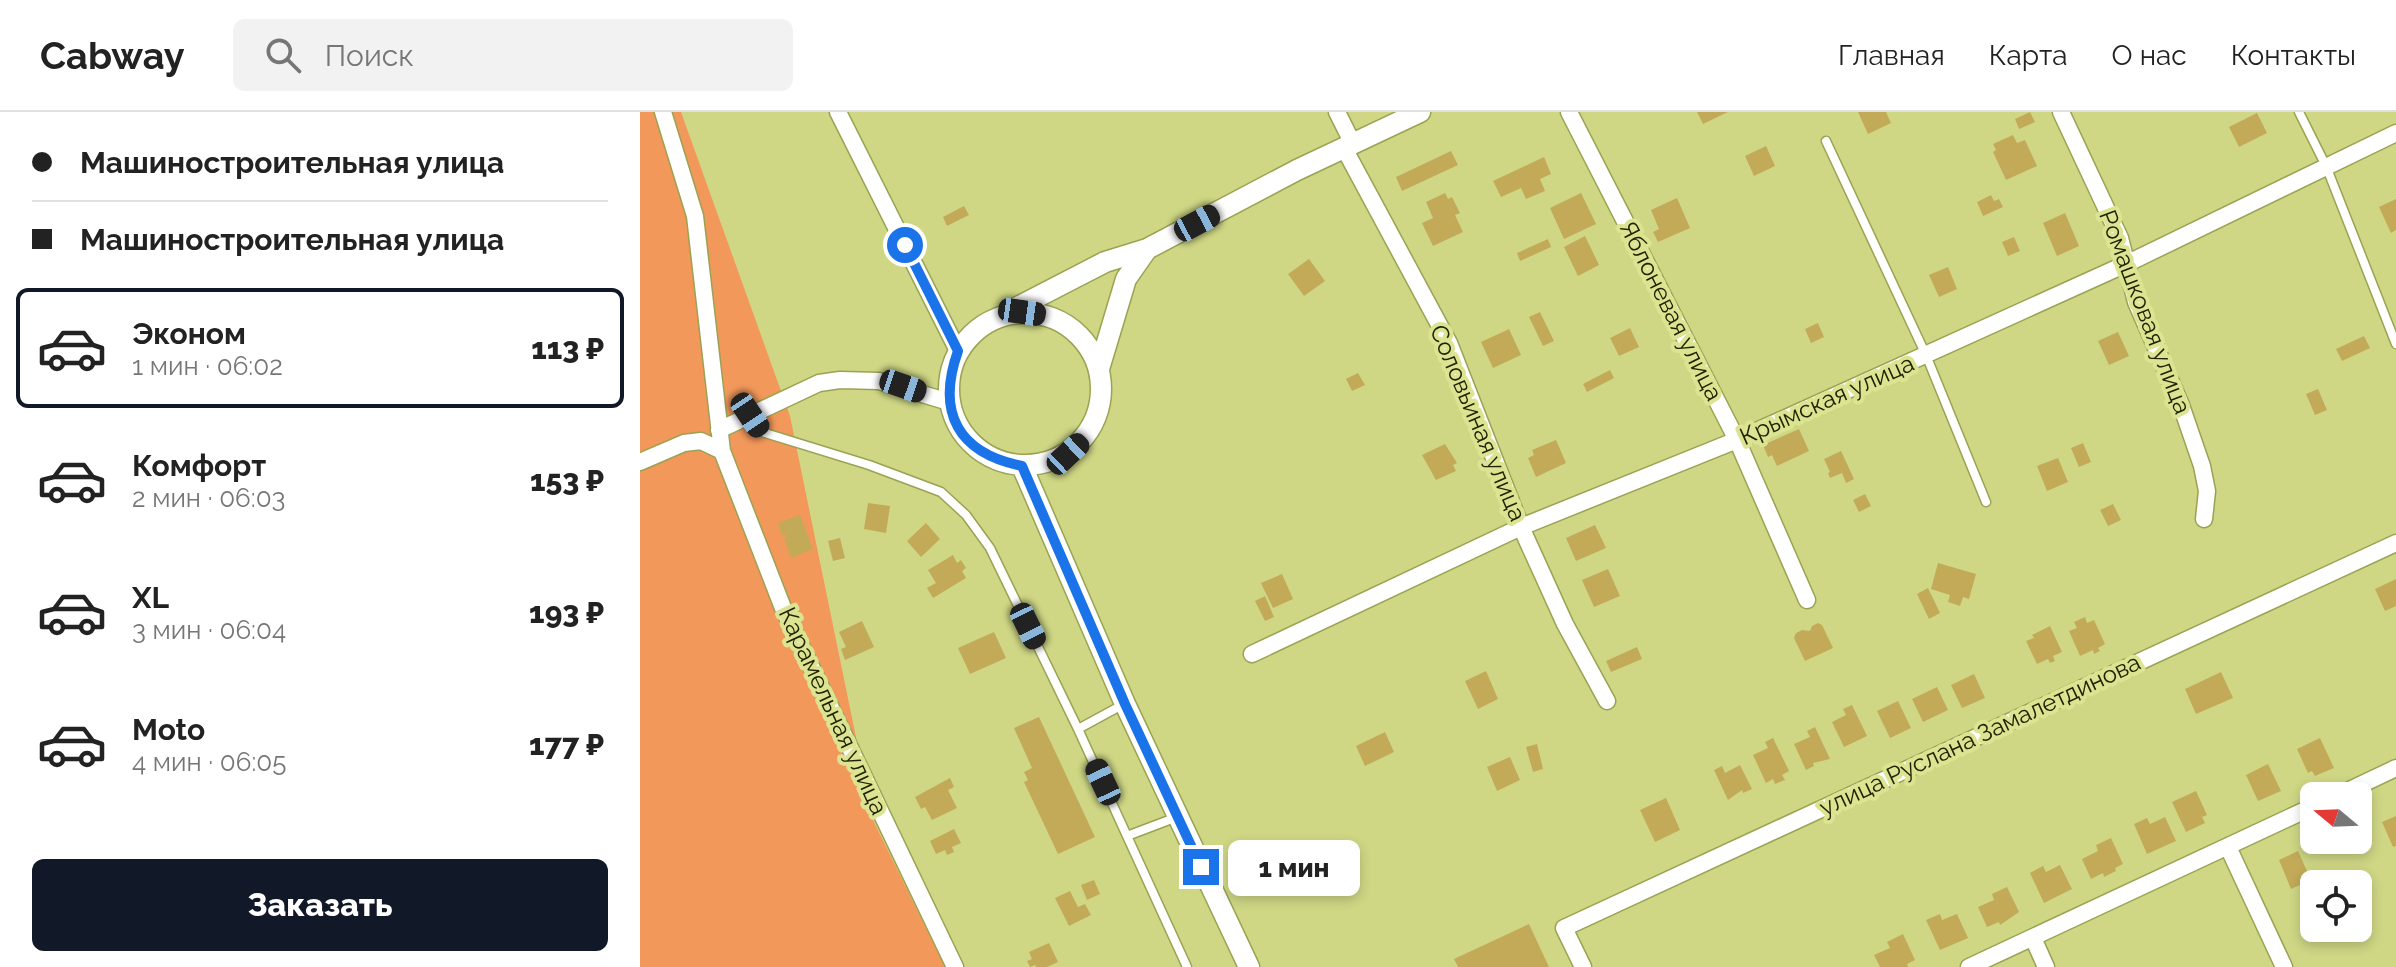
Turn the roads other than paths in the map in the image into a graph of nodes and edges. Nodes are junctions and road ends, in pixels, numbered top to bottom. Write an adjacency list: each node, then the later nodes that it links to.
1 (663, 112): 21 (street, Карамельная улица)
2 (838, 112): 16 (street)
3 (1337, 112): 10 (street, Соловьиная улица)
4 (1420, 112): 10 (street)
5 (1569, 112): 22 (street, Яблоневая улица)
6 (2061, 112): 13 (street, Ромашковая улица)
7 (2299, 112): 11 (lane)
8 (2396, 133): 11 (street, Крымская улица)
9 (1826, 141): 17 (lane)
10 (1348, 146): 12 (street); 28 (street, Соловьиная улица)
11 (2326, 166): 13 (street, Крымская улица); 15 (lane)
12 (1147, 249): 14 (street); 18 (street)
13 (2126, 264): 17 (street, Крымская улица); 27 (street, Ромашковая улица)
14 (997, 317): 16 (street); 18 (street)
15 (2396, 344)
16 (958, 351): 19 (street)
17 (1926, 355): 22 (street, Крымская улица); 26 (lane)
18 (1099, 369): 25 (street)
19 (949, 402): 20 (street); 25 (street)
20 (750, 415): 21 (street); 34 (lane)
21 (719, 430): 23 (street, Карамельная улица)
22 (1737, 440): 28 (street, Крымская улица); 30 (street, Яблоневая улица)
23 (722, 451): 24 (street); 42 (street, Карамельная улица)
24 (640, 462)
25 (1022, 466): 33 (street)
26 (1986, 502)
27 (2204, 519)
28 (1521, 527): 31 (street, Крымская улица); 32 (street, Соловьиная улица)
29 (2396, 543): 45 (street, улица Руслана Замалетдинова)
30 (1807, 600)
31 (1252, 654)
32 (1607, 701)
33 (1125, 704): 34 (lane); 38 (street)
34 (1078, 729): 39 (lane)
35 (2396, 768): 36 (street)
36 (2366, 782)
37 (2300, 813): 40 (street)
38 (1178, 816): 39 (lane); 44 (street)
39 (1127, 836): 43 (lane)
40 (2228, 847): 41 (street); 48 (street)
41 (2033, 938): 46 (street); 47 (street)
42 (955, 967)
43 (1187, 967)
44 (1249, 967)
45 (1583, 967)
46 (1969, 967)
47 (2046, 967)
48 (2284, 967)

